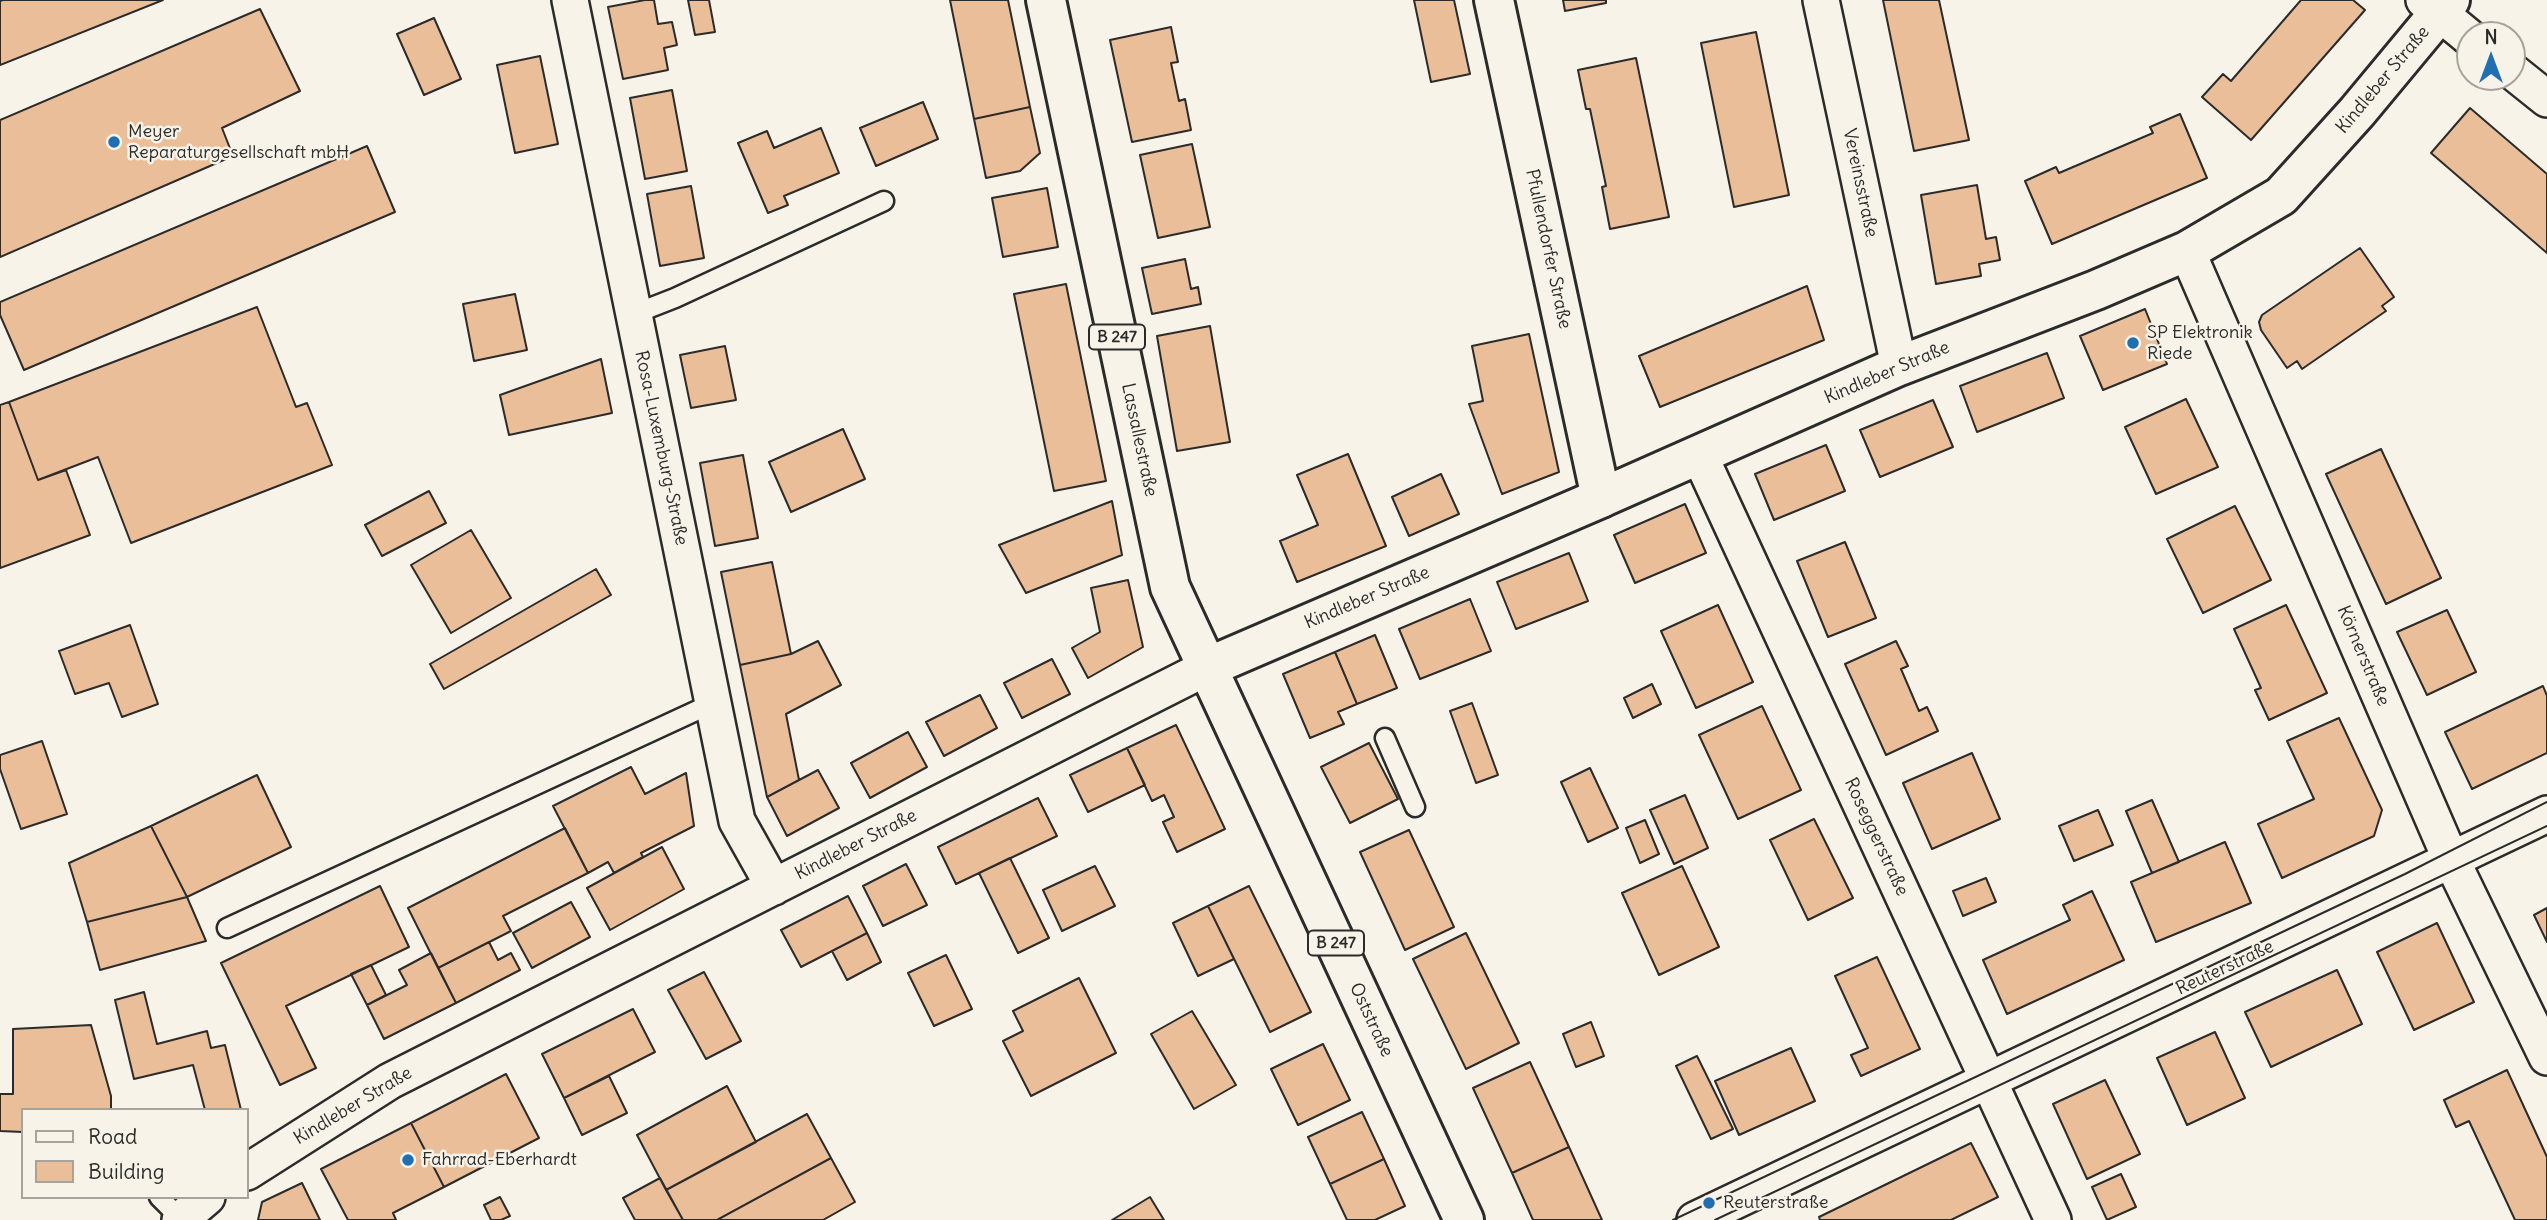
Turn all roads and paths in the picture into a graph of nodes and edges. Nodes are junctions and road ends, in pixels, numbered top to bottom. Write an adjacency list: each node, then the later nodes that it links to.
1 (570, 0): 11 (street, Rosa-Luxemburg-Straße)
2 (1046, 0): 15 (main road, Lassallestraße / B 247)
3 (1494, 0): 14 (main road, Pfullendorfer Straße)
4 (1821, 0): 12 (street, Vereinsstraße)
5 (2438, 4): 6 (street); 10 (main road, Kindleber Straße)
6 (2456, 23)
7 (2526, 82): 8 (street)
8 (2547, 99)
9 (884, 201): 11 (lane)
10 (2187, 251): 12 (main road, Kindleber Straße); 20 (street, Körnerstraße)
11 (634, 314): 16 (street, Rosa-Luxemburg-Straße)
12 (1899, 366): 13 (main road, Kindleber Straße)
13 (1699, 454): 14 (main road, Kindleber Straße); 24 (street, Roseggerstraße)
14 (1601, 498): 15 (main road, Kindleber Straße)
15 (1208, 667): 21 (street, Kindleber Straße); 28 (main road, Oststraße / B 247)
16 (713, 703): 21 (street, Rosa-Luxemburg-Straße); 22 (lane)
17 (1385, 738): 18 (lane)
18 (1415, 807)
19 (2547, 814): 20 (street, Reuterstraße)
20 (2452, 861): 23 (street, Körnerstraße); 24 (street, Reuterstraße)
21 (775, 887): 25 (street, Kindleber Straße)
22 (227, 928)
23 (2547, 1058)
24 (1989, 1080): 29 (street, Reuterstraße); 30 (street, Roseggerstraße)
25 (248, 1171)
26 (186, 1206): 27 (street)
27 (228, 1220)
28 (1464, 1220)
29 (1695, 1220)
30 (2053, 1220)

